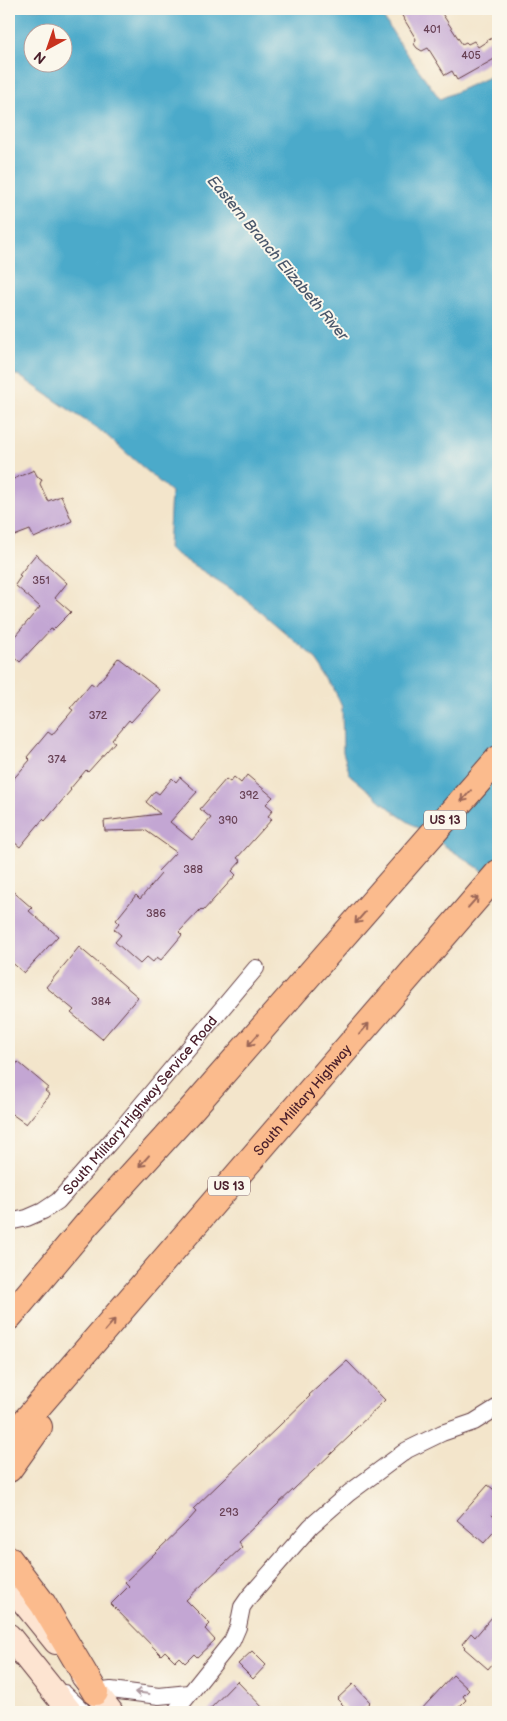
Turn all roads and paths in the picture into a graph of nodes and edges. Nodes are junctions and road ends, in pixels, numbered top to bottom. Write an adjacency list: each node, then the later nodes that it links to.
1 (498, 759): 5 (main road, US 13, one-way to 5)
2 (498, 873): 8 (main road, South Military Highway / US 13, one-way to 2)
3 (256, 968): 4 (street, South Military Highway Service Road)
4 (9, 1222)
5 (88, 1223): 6 (main road); 7 (main road, US 13)
6 (9, 1294)
7 (9, 1318)
8 (92, 1345): 10 (main road, South Military Highway / US 13); 11 (main road)
9 (498, 1407): 16 (street)
10 (9, 1440)
11 (9, 1469)
12 (9, 1559): 17 (main road)
13 (9, 1584): 17 (street)
14 (9, 1636): 15 (street)
15 (34, 1667): 17 (street); 18 (street)
16 (189, 1693): 17 (street, one-way to 17); 20 (street)
17 (90, 1702): 19 (street)
18 (70, 1712)
19 (111, 1712)
20 (175, 1712)

